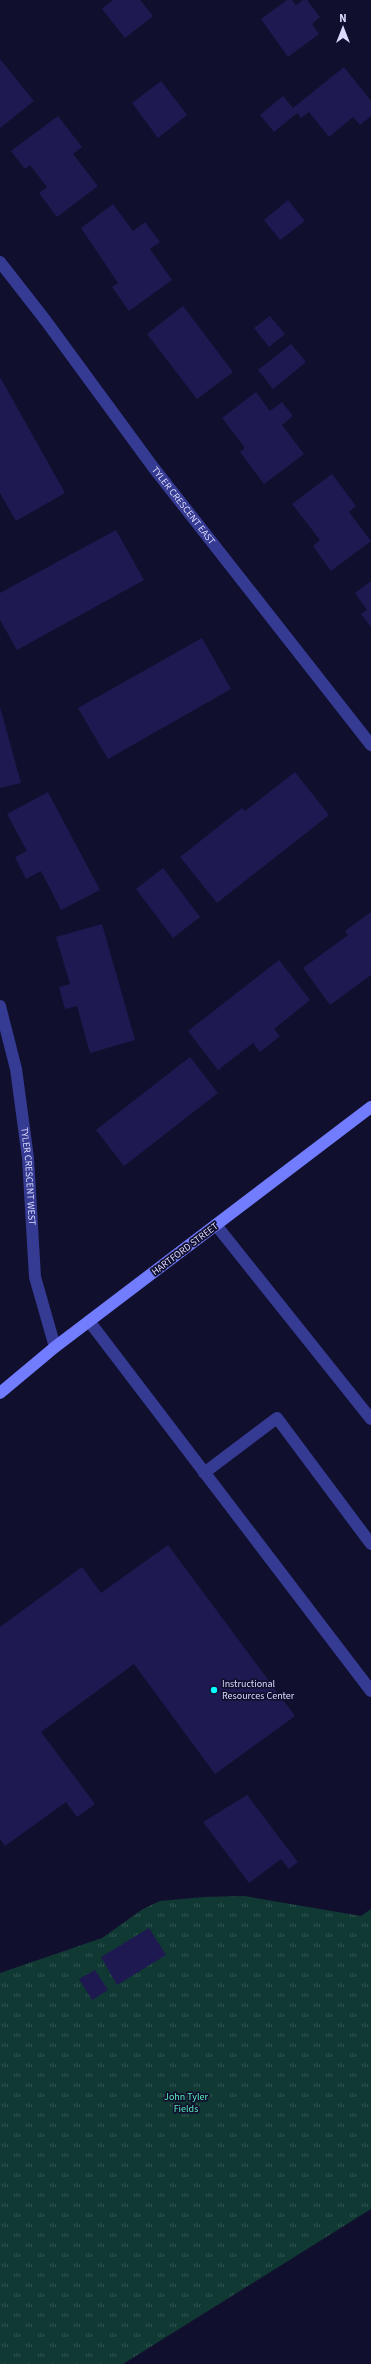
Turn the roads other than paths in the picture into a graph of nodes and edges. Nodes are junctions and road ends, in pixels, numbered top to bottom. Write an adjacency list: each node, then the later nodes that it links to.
1 (0, 262): 2 (street, TYLER CRESCENT EAST)
2 (371, 745)
3 (0, 1006): 7 (street, TYLER CRESCENT WEST)
4 (371, 1107): 5 (street, HARTFORD STREET)
5 (216, 1225): 6 (street, HARTFORD STREET); 9 (street)
6 (89, 1321): 7 (street, HARTFORD STREET); 10 (street)
7 (54, 1347): 8 (street, HARTFORD STREET)
8 (0, 1393)
9 (371, 1419)
10 (204, 1472): 11 (street); 12 (street)
11 (371, 1544)
12 (371, 1691)

